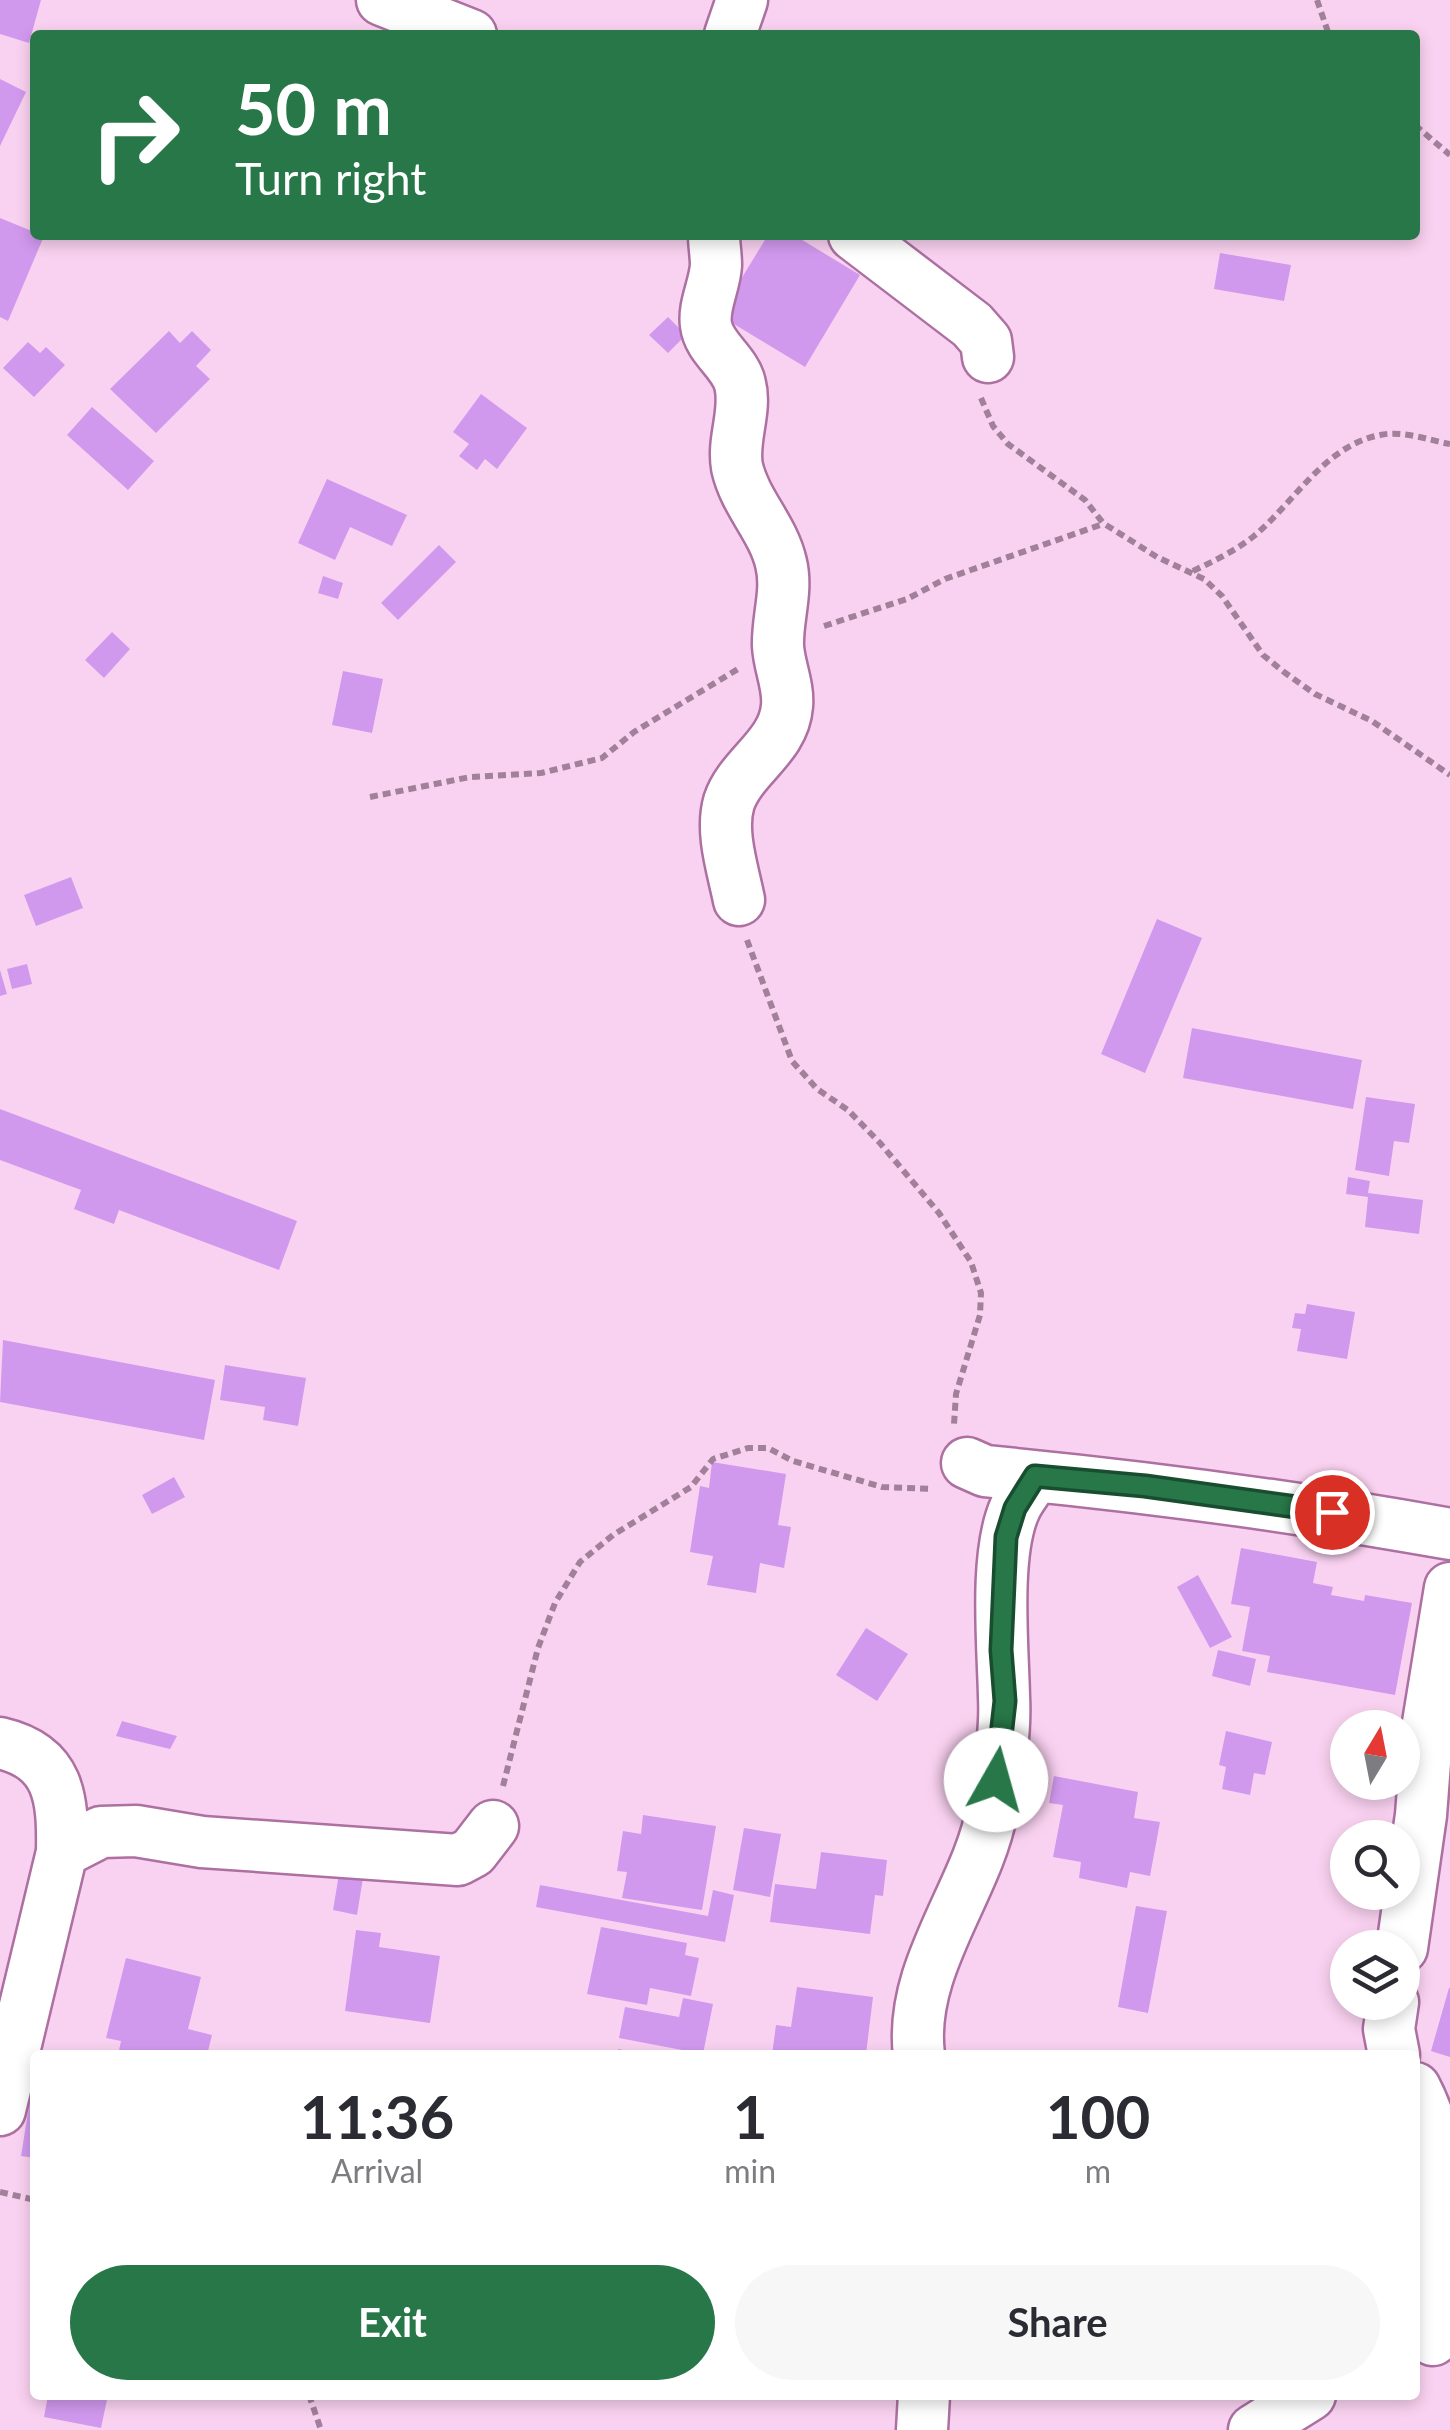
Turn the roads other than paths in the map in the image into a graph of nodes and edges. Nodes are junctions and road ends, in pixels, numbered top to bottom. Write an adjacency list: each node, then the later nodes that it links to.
1 (382, 0): 3 (street)
2 (742, 0): 4 (street)
3 (458, 30)
4 (732, 30)
5 (714, 240): 8 (street)
6 (861, 240): 7 (street)
7 (988, 357)
8 (738, 900)
9 (976, 1467): 10 (street)
10 (1035, 1476): 11 (street); 18 (street)
11 (1450, 1534)
12 (1450, 1588): 16 (street)
13 (0, 1743): 15 (street)
14 (493, 1826): 15 (street)
15 (62, 1852): 21 (street)
16 (1405, 1930)
17 (1391, 2020): 19 (street)
18 (917, 2050)
19 (1393, 2050)
20 (1420, 2094): 22 (street)
21 (0, 2110)
22 (1433, 2341)
23 (924, 2400): 25 (street)
24 (1302, 2400): 26 (street)
25 (922, 2430)
26 (1254, 2430)

